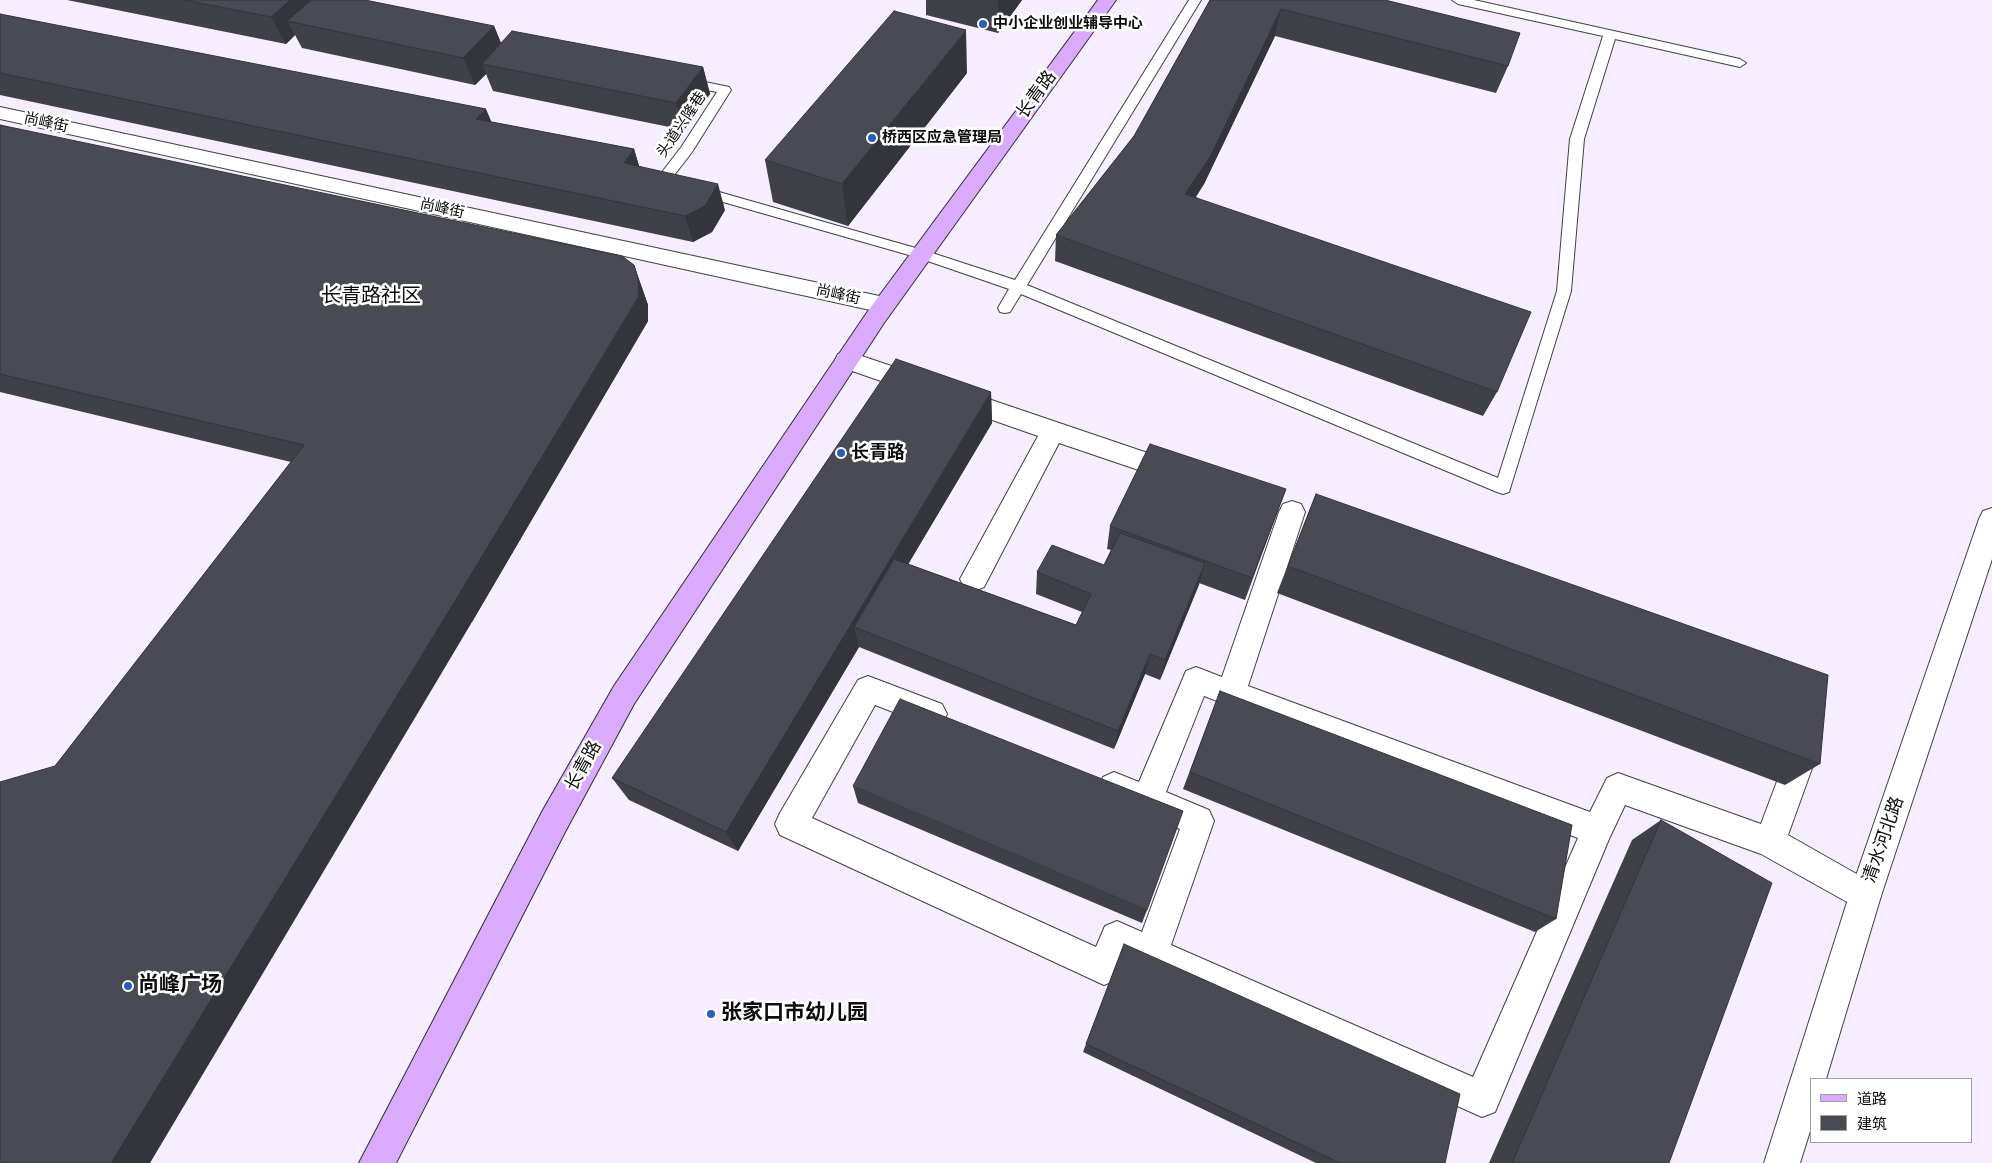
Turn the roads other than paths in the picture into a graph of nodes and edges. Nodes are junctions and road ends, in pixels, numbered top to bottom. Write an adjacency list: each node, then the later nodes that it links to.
1 (1106, 0): 8 (main road, 长青路)
2 (1195, 0): 9 (lane)
3 (1458, 0): 4 (lane)
4 (1610, 34): 5 (lane); 9 (lane)
5 (1740, 63)
6 (676, 80): 8 (lane, 头道兴隆巷)
7 (0, 113): 10 (street, 尚峰街)
8 (921, 254): 9 (lane); 10 (main road, 长青路)
9 (1018, 287): 11 (lane)
10 (884, 305): 12 (main road, 长青路)
11 (1005, 308)
12 (847, 360): 13 (street); 27 (main road, 长青路)
13 (1054, 431): 14 (street); 17 (street)
14 (1200, 481)
15 (1992, 519): 25 (street, 清水河北路)
16 (1320, 522): 18 (street)
17 (974, 579)
18 (1231, 693): 22 (street); 23 (street)
19 (1813, 724): 24 (street)
20 (958, 725): 26 (street)
21 (1093, 778): 22 (street)
22 (1147, 800): 26 (street)
23 (1597, 830): 24 (street); 26 (street)
24 (1770, 842): 25 (street)
25 (1865, 896): 28 (street, 清水河北路)
26 (1151, 953)
27 (377, 1163)
28 (1782, 1163)

